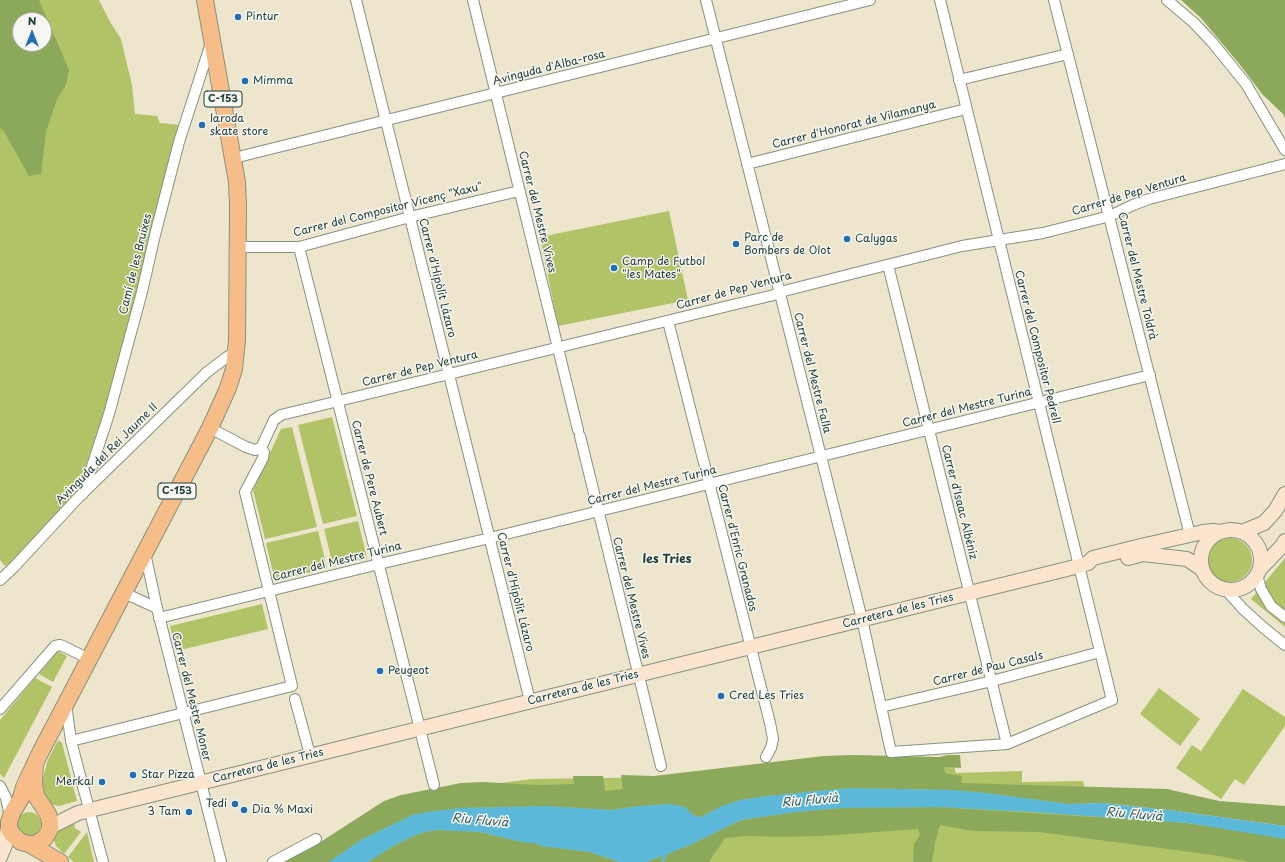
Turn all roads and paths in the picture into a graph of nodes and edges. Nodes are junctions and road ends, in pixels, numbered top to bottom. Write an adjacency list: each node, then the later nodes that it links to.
1 (205, 0): 10 (main road, C-153)
2 (356, 0): 15 (street, Carrer d'Hipòlit Lázaro)
3 (472, 0): 13 (street, Carrer del Mestre Vives)
4 (706, 0): 9 (street, Carrer del Mestre Falla)
5 (870, 0): 9 (street, Avinguda d'Alba-rosa)
6 (940, 0): 12 (street, Carrer del Compositor Pedrell)
7 (1054, 0): 11 (street, Carrer del Mestre Toldrà)
8 (1168, 0): 16 (street)
9 (716, 38): 13 (street, Avinguda d'Alba-rosa); 18 (street, Carrer del Mestre Falla)
10 (212, 40): 17 (main road, C-153); 40 (street, Camí de les Bruixes)
11 (1068, 54): 12 (street); 21 (street, Carrer del Mestre Toldrà)
12 (959, 80): 14 (street, Carrer del Compositor Pedrell)
13 (495, 94): 15 (street, Avinguda d'Alba-rosa); 20 (street, Carrer del Mestre Vives)
14 (966, 109): 18 (street, Carrer d'Honorat de Vilamanya); 23 (street, Carrer del Compositor Pedrell)
15 (386, 121): 17 (street, Avinguda d'Alba-rosa); 22 (street, Carrer d'Hipòlit Lázaro)
16 (1285, 150)
17 (234, 158): 25 (main road, C-153)
18 (747, 164): 27 (street, Carrer del Mestre Falla)
19 (1285, 164): 21 (street, Carrer de Pep Ventura)
20 (519, 191): 22 (street, Carrer del Compositor Vicenç "Xaxu"); 29 (street, Carrer del Mestre Vives)
21 (1110, 216): 23 (street, Carrer de Pep Ventura); 32 (street, Carrer del Mestre Toldrà)
22 (410, 217): 24 (street, Carrer del Compositor Vicenç "Xaxu"); 31 (street, Carrer d'Hipòlit Lázaro)
23 (999, 240): 26 (street, Carrer de Pep Ventura); 34 (street, Carrer del Compositor Pedrell)
24 (299, 246): 25 (street, Carrer del Compositor Vicenç "Xaxu"); 33 (street, Carrer de Pere Aubert)
25 (238, 247): 30 (main road, C-153)
26 (888, 264): 27 (street, Carrer de Pep Ventura); 36 (street, Carrer d'Isaac Albéniz)
27 (780, 292): 28 (street, Carrer de Pep Ventura); 38 (street, Carrer del Mestre Falla)
28 (668, 321): 29 (street, Carrer de Pep Ventura); 39 (street, Carrer d'Enric Granados)
29 (558, 347): 31 (street, Carrer de Pep Ventura); 42 (street, Carrer del Mestre Vives)
30 (236, 354): 35 (main road, C-153); 40 (street, Avinguda del Rei Jaume II)
31 (449, 374): 33 (street, Carrer de Pep Ventura); 46 (street, Carrer d'Hipòlit Lázaro)
32 (1150, 375): 34 (street, Carrer del Mestre Turina); 45 (street, Carrer del Mestre Toldrà)
33 (338, 401): 37 (street, Carrer de Pep Ventura); 49 (street, Carrer de Pere Aubert)
34 (1038, 403): 36 (street, Carrer del Mestre Turina); 50 (street, Carrer del Compositor Pedrell)
35 (210, 428): 37 (street); 48 (main road, C-153)
36 (929, 430): 38 (street, Carrer del Mestre Turina); 57 (street, Carrer d'Isaac Albéniz)
37 (261, 448): 55 (street, Carrer de Pep Ventura)
38 (821, 457): 39 (street, Carrer del Mestre Turina); 60 (street, Carrer del Mestre Falla)
39 (709, 484): 42 (street, Carrer del Mestre Turina); 62 (street, Carrer d'Enric Granados)
40 (83, 494): 53 (street, Avinguda del Rei Jaume II)
41 (1285, 494): 44 (street)
42 (598, 512): 46 (street, Carrer del Mestre Turina); 65 (street, Carrer del Mestre Vives)
43 (1220, 532): 44 (street); 45 (street, Carretera de les Tries); 51 (street)
44 (1242, 532): 52 (street)
45 (1190, 535): 50 (street, Carretera de les Tries)
46 (490, 538): 49 (street, Carrer del Mestre Turina); 68 (street, Carrer d'Hipòlit Lázaro)
47 (1285, 541): 52 (street)
48 (145, 553): 56 (main road, C-153); 58 (street, Carrer del Mestre Moner)
49 (379, 564): 55 (street, Carrer del Mestre Turina); 73 (street, Carrer de Pere Aubert)
50 (1083, 565): 51 (street, Carretera de les Tries); 57 (street, Carretera de les Tries); 63 (street, Carrer del Compositor Pedrell)
51 (1202, 569): 54 (street)
52 (1258, 573): 54 (street); 59 (street)
53 (0, 580)
54 (1226, 590): 61 (street)
55 (270, 591): 58 (street, Carrer del Mestre Turina); 72 (street, Carrer de Pep Ventura)
56 (124, 593): 58 (street); 64 (main road, C-153)
57 (970, 593): 60 (street, Carretera de les Tries); 66 (street, Carrer d'Isaac Albéniz)
58 (158, 613): 72 (street, Carrer del Mestre Moner)
59 (1285, 617)
60 (862, 620): 62 (street, Carretera de les Tries); 70 (street, Carrer del Mestre Falla)
61 (1285, 644)
62 (750, 647): 65 (street, Carretera de les Tries); 77 (street, Carrer d'Enric Granados)
63 (1100, 652): 66 (street, Carrer de Pau Casals); 75 (street, Carrer del Compositor Pedrell)
64 (89, 659): 69 (main road, C-153); 71 (street)
65 (638, 674): 68 (street, Carretera de les Tries); 79 (street, Carrer del Mestre Vives)
66 (992, 681): 70 (street, Carrer de Pau Casals); 75 (street, Carrer d'Isaac Albéniz)
67 (295, 699): 76 (street)
68 (530, 701): 73 (street, Carretera de les Tries)
69 (66, 704): 74 (street); 78 (main road, C-153)
70 (881, 707): 75 (street, Carrer del Mestre Falla)
71 (0, 710)
72 (183, 713): 74 (street); 80 (street, Carrer del Mestre Moner)
73 (419, 728): 76 (street, Carretera de les Tries); 81 (street, Carrer de Pere Aubert)
74 (71, 741): 85 (street)
75 (1007, 744)
76 (310, 755): 80 (street, Carretera de les Tries)
77 (766, 757)
78 (35, 763): 83 (main road, C-153); 84 (main road, C-153)
79 (661, 766)
80 (200, 782): 85 (street, Carretera de les Tries); 94 (street, Carrer del Mestre Moner)
81 (434, 785)
82 (0, 786): 83 (street); 86 (street)
83 (24, 787): 86 (main road, C-153)
84 (43, 808): 85 (street, Carretera de les Tries); 86 (main road); 87 (main road)
85 (84, 812): 87 (street, Carretera de les Tries); 93 (street)
86 (12, 815): 89 (main road); 90 (street)
87 (49, 831): 89 (main road); 92 (main road)
88 (316, 839): 95 (street)
89 (28, 844): 91 (street); 92 (main road)
90 (0, 857)
91 (1, 862)
92 (59, 862)
93 (103, 862)
94 (221, 862)
95 (273, 862)

